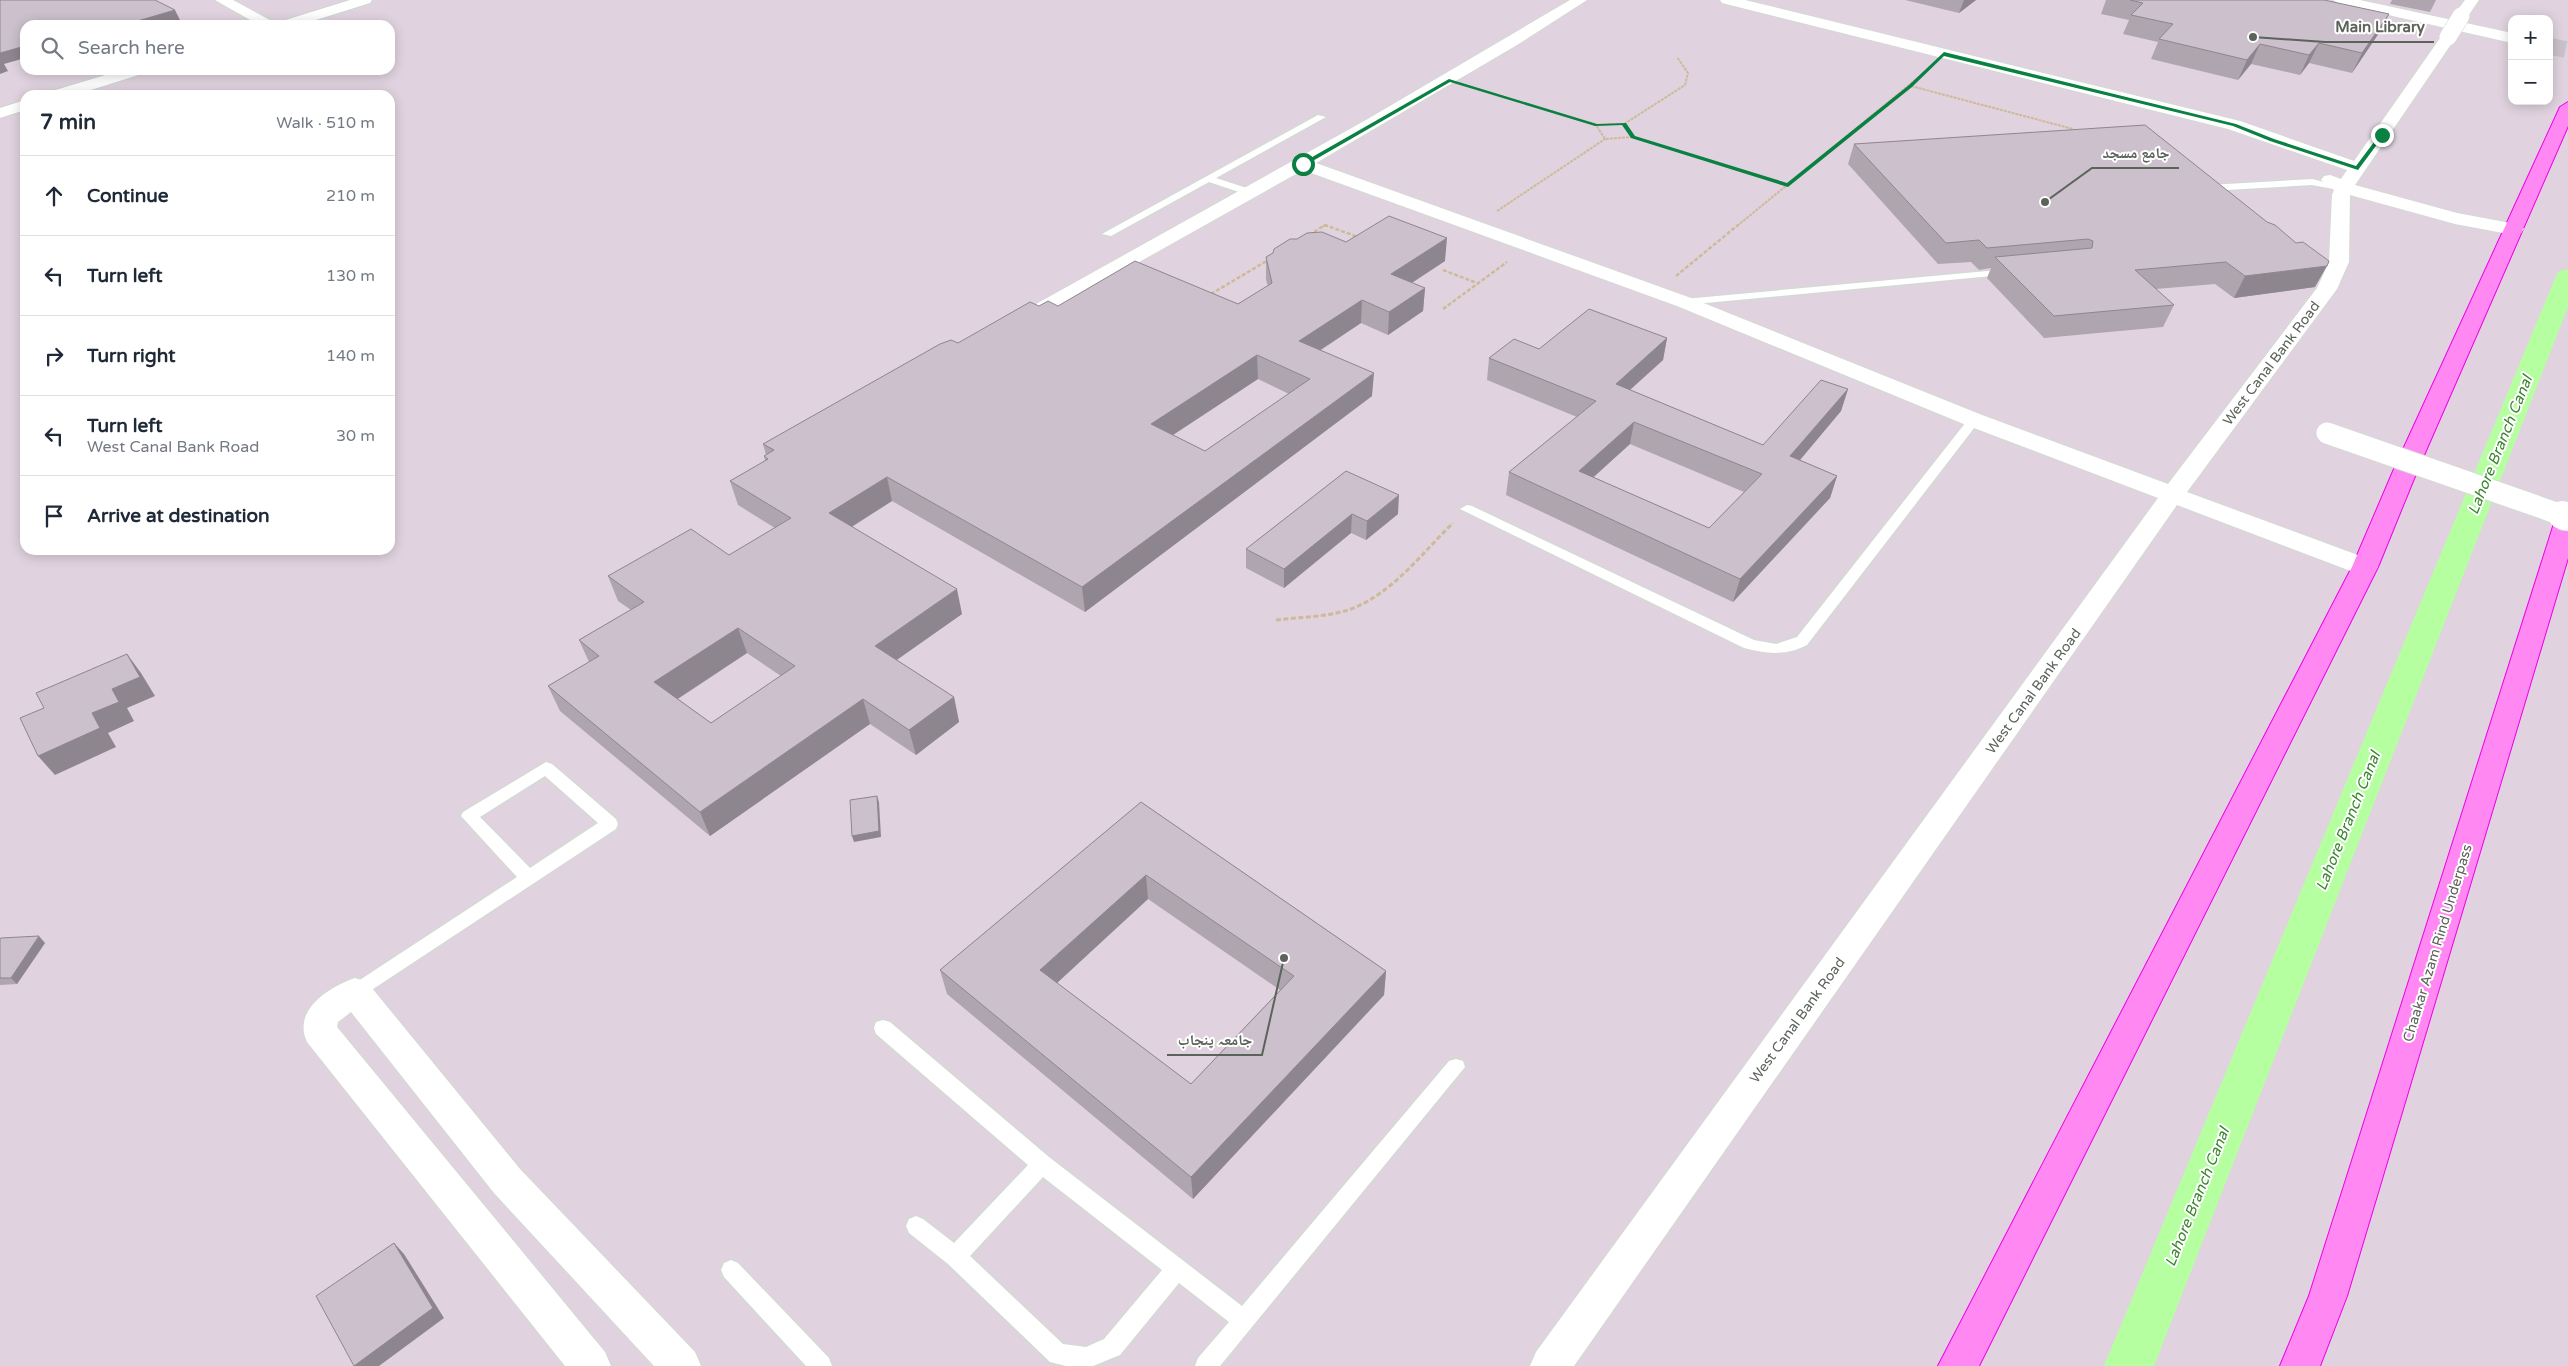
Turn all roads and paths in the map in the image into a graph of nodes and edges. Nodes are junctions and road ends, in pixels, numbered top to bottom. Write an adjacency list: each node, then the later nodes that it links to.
1 (222, 0): 7 (street)
2 (365, 0): 8 (street)
3 (1580, 0): 13 (street)
4 (1727, 0): 10 (street)
5 (2340, 0): 9 (street)
6 (2472, 0): 26 (street, West Canal Bank Road)
7 (261, 20)
8 (300, 20)
9 (2508, 37)
10 (1944, 54): 14 (path); 26 (street)
11 (1677, 57): 20 (path)
12 (123, 75): 15 (street)
13 (1449, 80): 21 (path); 25 (street)
14 (1910, 86): 22 (path); 28 (path)
15 (74, 90)
16 (20, 107): 18 (street)
17 (2568, 107): 32 (highway)
18 (0, 113)
19 (1321, 117): 27 (lane)
20 (1624, 124): 21 (path); 23 (path)
21 (1596, 125): 24 (path)
22 (2073, 129)
23 (1633, 137): 24 (path); 28 (path)
24 (1605, 139): 31 (path)
25 (1303, 164): 30 (street); 31 (street)
26 (2351, 178): 29 (lane); 32 (street); 48 (street, West Canal Bank Road)
27 (1208, 179): 30 (lane); 33 (lane)
28 (1788, 185): 41 (path)
29 (2209, 188)
30 (1252, 193): 45 (street)
31 (1476, 225): 36 (street)
32 (2514, 229): 51 (highway)
33 (1107, 234)
34 (1309, 235): 35 (path)
35 (1366, 240)
36 (1530, 245): 40 (path); 41 (street)
37 (1276, 255): 42 (path)
38 (1443, 270): 40 (path)
39 (2020, 271): 43 (lane)
40 (1477, 283): 44 (path)
41 (1656, 292): 43 (street)
42 (1204, 298)
43 (1684, 302): 46 (street)
44 (1443, 309)
45 (1004, 330)
46 (1974, 420): 48 (street); 49 (lane)
47 (2327, 432): 50 (street, bridge)
48 (2174, 494): 51 (street); 67 (street, West Canal Bank Road)
49 (1468, 509): 52 (path)
50 (2568, 517): 69 (highway, Chaakar Azam Rind Underpass)
51 (2365, 566): 68 (highway)
52 (1276, 620)
53 (528, 878): 53 (lane); 54 (lane)
54 (355, 992): 63 (street); 64 (street)
55 (883, 1028): 57 (lane)
56 (1456, 1067): 62 (lane)
57 (1042, 1164): 59 (lane); 60 (lane)
58 (916, 1226): 59 (lane)
59 (954, 1257): 60 (lane)
60 (1177, 1268): 62 (lane)
61 (731, 1270): 65 (lane)
62 (1244, 1321): 66 (lane)
63 (591, 1366)
64 (681, 1366)
65 (821, 1366)
66 (1206, 1366)
67 (1550, 1366)
68 (1958, 1366)
69 (2300, 1366)

